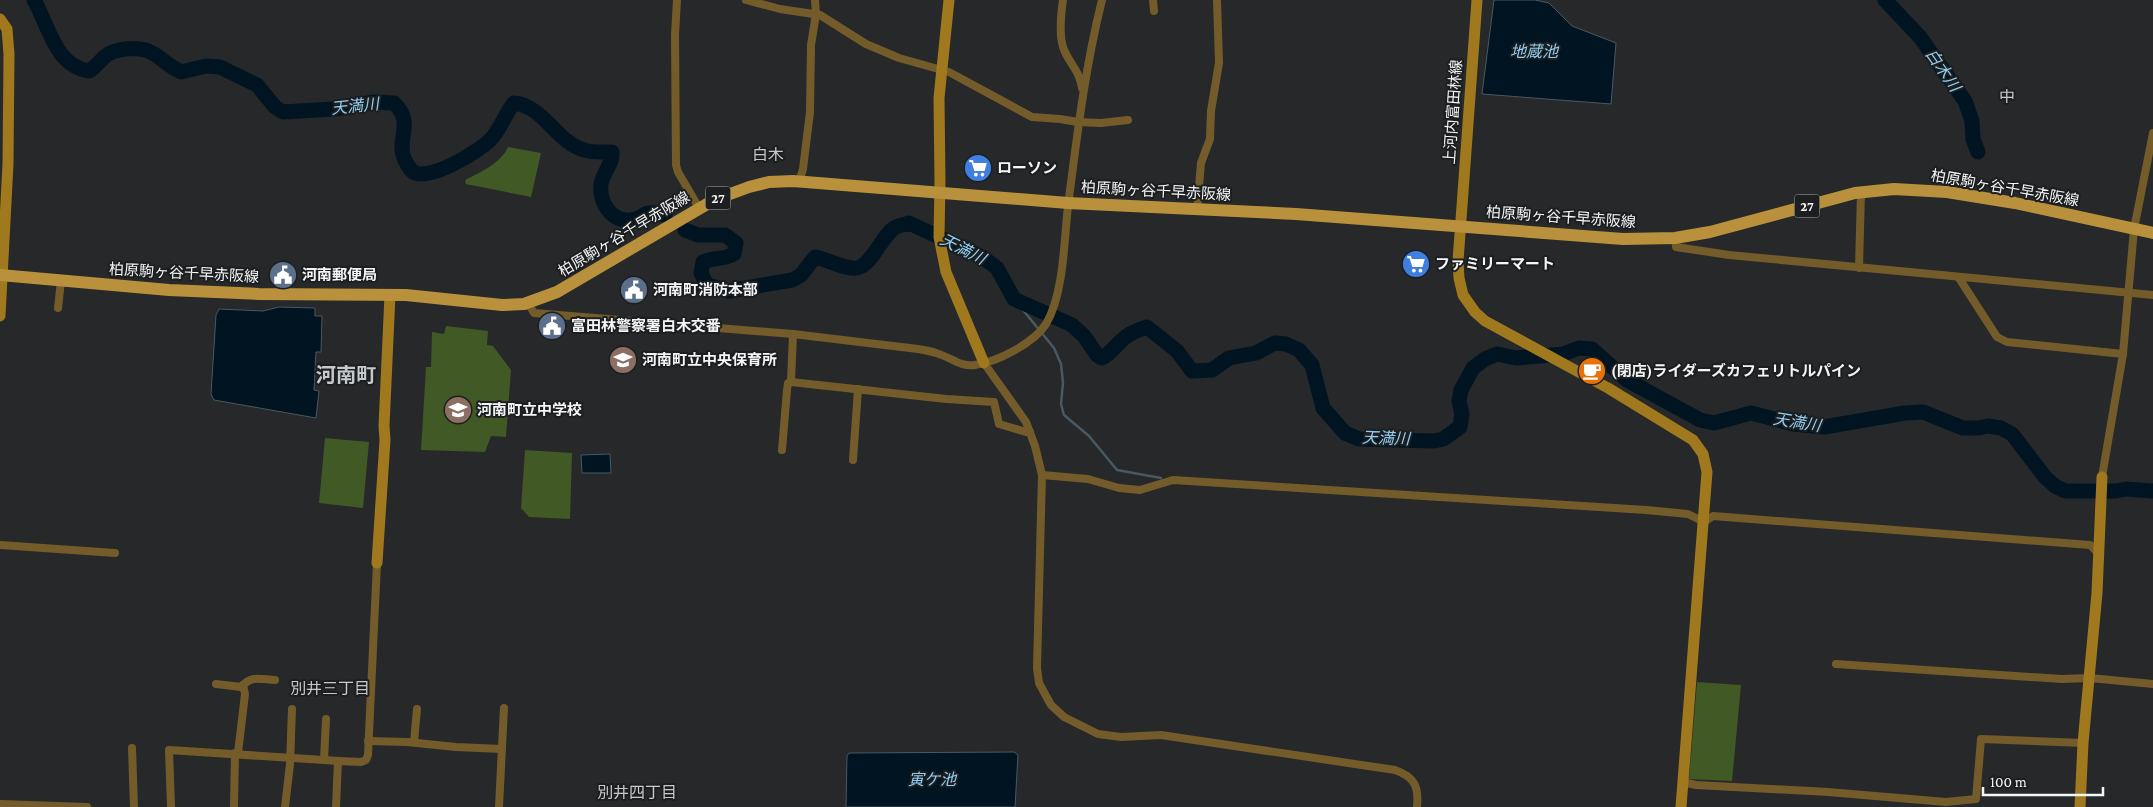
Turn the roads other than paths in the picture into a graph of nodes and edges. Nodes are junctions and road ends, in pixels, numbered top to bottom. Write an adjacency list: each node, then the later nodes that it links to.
1 (677, 0): 23 (street)
2 (746, 0): 11 (street)
3 (815, 0): 11 (street)
4 (949, 0): 13 (street)
5 (1063, 0): 14 (street)
6 (1102, 0): 14 (street)
7 (1153, 0): 10 (street)
8 (1217, 0): 24 (street)
9 (1477, 0): 25 (street, 上河内富田林線)
10 (1154, 11)
11 (816, 14): 13 (street); 19 (street)
12 (0, 19): 15 (street)
13 (942, 69): 17 (street); 21 (street)
14 (1082, 94): 17 (street)
15 (4, 113): 30 (street)
16 (1128, 120): 17 (street)
17 (1078, 122): 22 (street)
18 (2153, 133): 26 (street)
19 (799, 182): 21 (main road, 柏原駒ヶ谷千早赤阪線 / 27); 23 (main road, 柏原駒ヶ谷千早赤阪線 / 27)
20 (1861, 192): 26 (main road, 柏原駒ヶ谷千早赤阪線 / 27); 28 (main road, 柏原駒ヶ谷千早赤阪線 / 27); 29 (street)
21 (940, 193): 22 (main road, 柏原駒ヶ谷千早赤阪線 / 27); 41 (street)
22 (1068, 203): 24 (main road, 柏原駒ヶ谷千早赤阪線 / 27); 41 (street)
23 (699, 208): 36 (main road, 柏原駒ヶ谷千早赤阪線 / 27)
24 (1197, 211): 25 (main road, 柏原駒ヶ谷千早赤阪線 / 27)
25 (1459, 226): 28 (main road, 柏原駒ヶ谷千早赤阪線 / 27); 49 (street, 上河内富田林線)
26 (2134, 229): 27 (main road, 柏原駒ヶ谷千早赤阪線 / 27); 33 (street)
27 (2153, 232)
28 (1675, 238): 29 (street)
29 (1859, 268): 31 (street)
30 (1, 275): 32 (main road, 柏原駒ヶ谷千早赤阪線 / 27); 38 (street)
31 (1959, 278): 33 (street); 40 (street)
32 (60, 281): 35 (main road, 柏原駒ヶ谷千早赤阪線 / 27); 37 (street)
33 (2130, 293): 34 (street); 40 (street)
34 (2153, 294)
35 (390, 295): 36 (main road, 柏原駒ヶ谷千早赤阪線 / 27); 53 (street)
36 (528, 303): 39 (street)
37 (58, 308)
38 (0, 316)
39 (793, 334): 41 (street); 42 (street)
40 (2123, 354): 48 (street)
41 (984, 363): 44 (street)
42 (791, 382): 43 (street); 45 (street)
43 (858, 389): 44 (street); 46 (street)
44 (1030, 432): 47 (street)
45 (782, 450)
46 (854, 460)
47 (1042, 475): 49 (street); 83 (street)
48 (2102, 477): 52 (street)
49 (1704, 522): 52 (street); 73 (street, 上河内富田林線)
50 (0, 545): 51 (street)
51 (115, 552)
52 (2099, 554): 55 (street)
53 (377, 562): 64 (street)
54 (1836, 664): 55 (street)
55 (2090, 678): 58 (street); 66 (street)
56 (275, 680): 59 (street)
57 (216, 684): 59 (street)
58 (2153, 684)
59 (243, 685): 69 (street)
60 (504, 708): 68 (street)
61 (292, 709): 70 (street)
62 (417, 710): 65 (street)
63 (326, 720): 71 (street)
64 (368, 741): 65 (street); 72 (street)
65 (414, 742): 68 (street)
66 (2083, 743): 73 (street); 85 (street)
67 (132, 748): 77 (street)
68 (502, 749): 82 (street)
69 (236, 753): 70 (street); 78 (street); 79 (street)
70 (290, 757): 71 (street); 80 (street)
71 (324, 760): 72 (street)
72 (338, 761): 81 (street)
73 (1683, 782): 84 (street, 上河内富田林線)
74 (0, 804): 75 (street)
75 (29, 806): 76 (street)
76 (87, 807)
77 (134, 807)
78 (171, 807)
79 (234, 807)
80 (285, 807)
81 (336, 807)
82 (499, 807)
83 (1417, 807)
84 (1681, 807)
85 (2080, 807)

